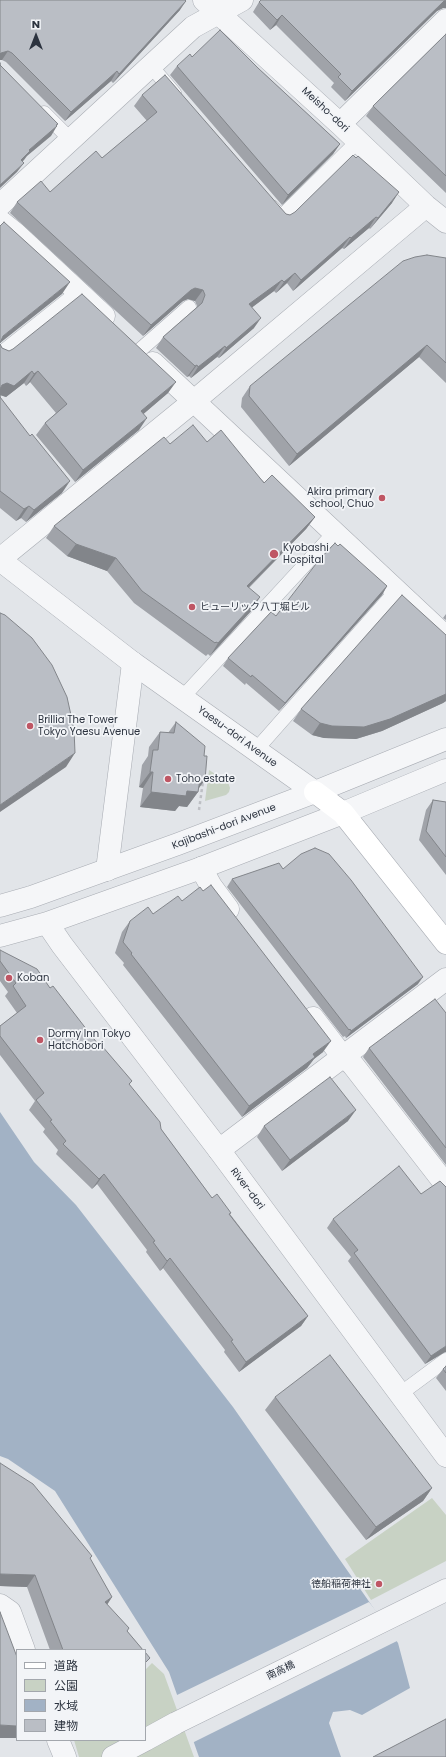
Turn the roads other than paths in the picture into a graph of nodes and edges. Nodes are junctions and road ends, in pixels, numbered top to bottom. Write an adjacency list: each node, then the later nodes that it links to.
1 (242, 0): 2 (street)
2 (211, 7): 4 (street); 7 (street, Meisho-dori)
3 (446, 20): 7 (street)
4 (151, 66): 6 (lane); 8 (street)
5 (33, 101): 8 (lane)
6 (182, 102)
7 (340, 124): 9 (street, Meisho-dori)
8 (71, 140): 11 (street)
9 (358, 141): 10 (lane); 12 (street, Meisho-dori)
10 (265, 199)
11 (0, 206)
12 (426, 206): 14 (street, Meisho-dori); 19 (street)
13 (0, 221): 15 (street)
14 (446, 222)
15 (78, 292): 17 (street); 18 (lane)
16 (189, 307): 17 (lane)
17 (140, 350): 19 (street)
18 (0, 354)
19 (194, 401): 20 (street); 21 (street)
20 (334, 532): 22 (street); 25 (lane)
21 (0, 559): 24 (street, Yaesu-dori Avenue)
22 (397, 590): 23 (street); 27 (lane)
23 (446, 637)
24 (133, 663): 25 (street, Yaesu-dori Avenue); 32 (street)
25 (182, 698): 27 (street, Yaesu-dori Avenue)
26 (446, 739): 29 (street, Kajibashi-dori Avenue)
27 (255, 751): 29 (street, Yaesu-dori Avenue)
28 (446, 770): 30 (street)
29 (315, 792): 30 (main road, Yaesu-dori Avenue); 32 (street, Kajibashi-dori Avenue)
30 (343, 813): 31 (street); 37 (main road, Yaesu-dori Avenue)
31 (201, 868): 34 (street); 35 (street)
32 (107, 870): 33 (street, Kajibashi-dori Avenue)
33 (0, 906)
34 (47, 923): 36 (street); 41 (street, River-dori)
35 (240, 923)
36 (0, 936)
37 (446, 943)
38 (446, 979): 40 (street)
39 (302, 1004): 40 (street)
40 (344, 1056): 41 (street); 42 (street)
41 (218, 1150): 44 (street, River-dori)
42 (446, 1185)
43 (446, 1360): 44 (lane)
44 (400, 1394): 45 (street, River-dori)
45 (446, 1456)
46 (446, 1590): 49 (street, 南高橋)
47 (0, 1605): 48 (street)
48 (24, 1649)
49 (146, 1739)
50 (58, 1741): 52 (street)
51 (143, 1741): 53 (street, 南高橋)
52 (64, 1757)
53 (113, 1757)

